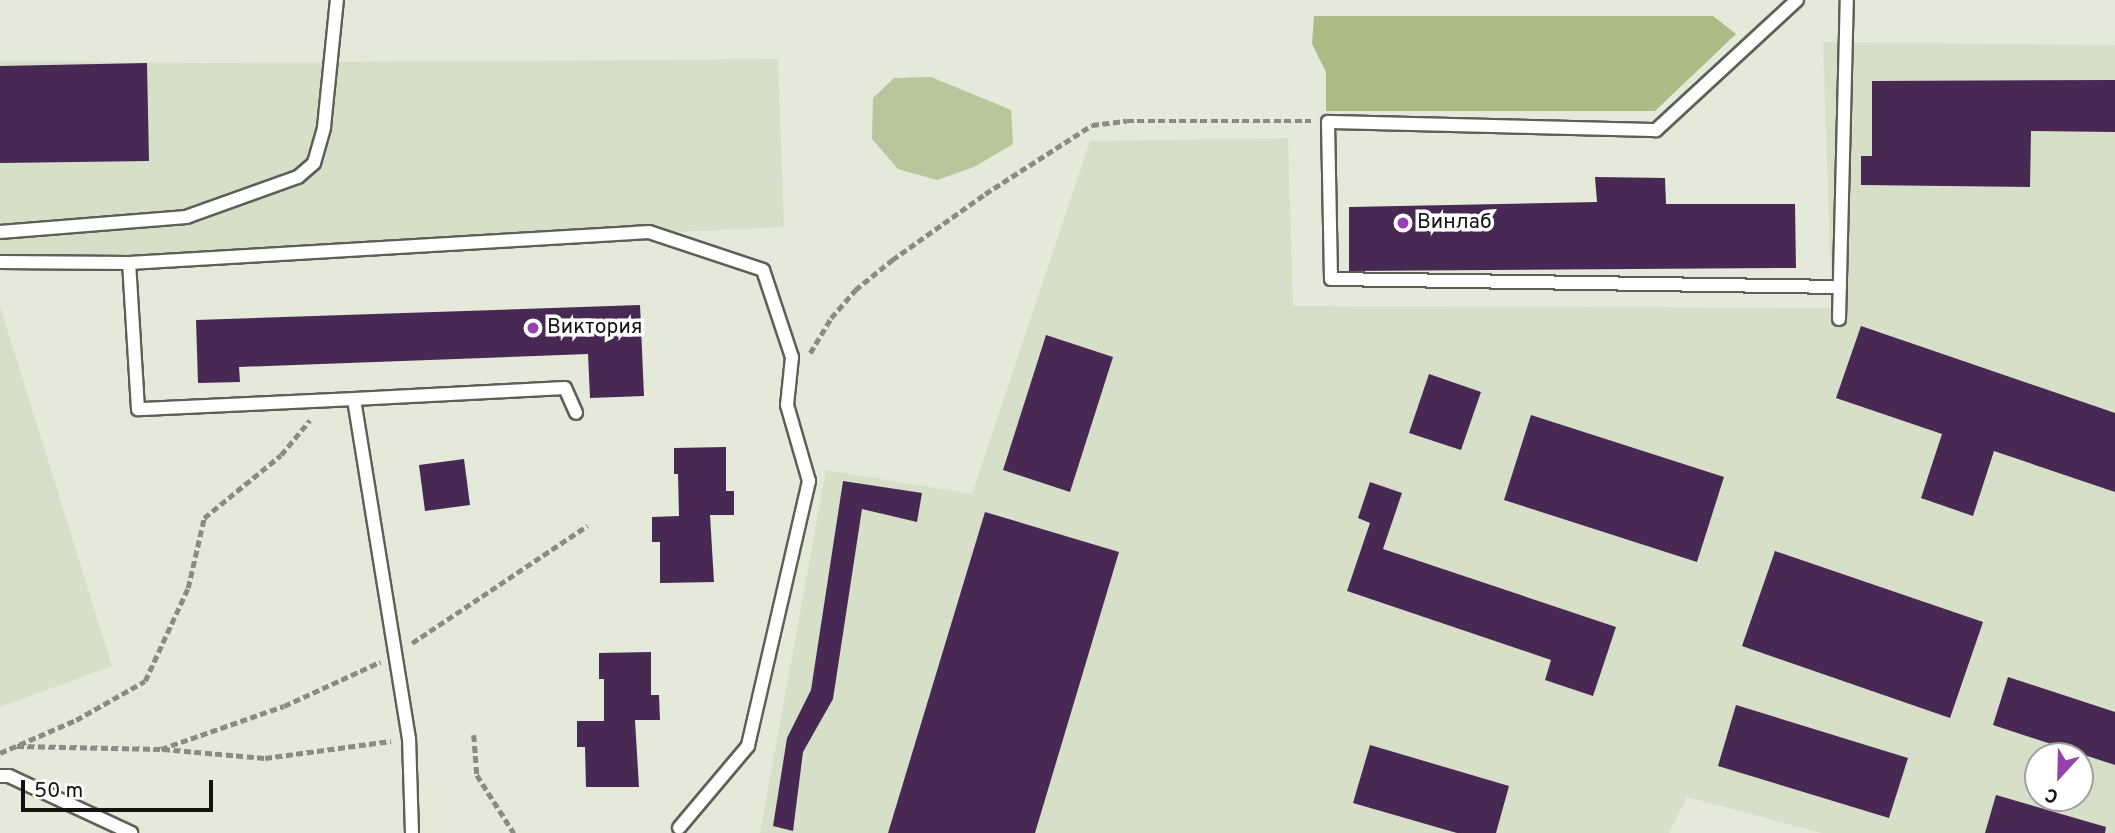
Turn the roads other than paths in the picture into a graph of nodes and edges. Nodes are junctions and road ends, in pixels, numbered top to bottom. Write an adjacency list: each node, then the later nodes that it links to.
1 (337, 0): 4 (lane)
2 (1797, 0): 7 (lane)
3 (1847, 0): 7 (lane)
4 (0, 232)
5 (0, 262): 6 (lane)
6 (129, 263): 9 (lane); 12 (lane)
7 (1840, 287): 8 (lane)
8 (1839, 318)
9 (354, 398): 10 (lane); 14 (lane)
10 (576, 413)
11 (0, 776): 13 (lane)
12 (680, 828)
13 (131, 833)
14 (412, 833)

